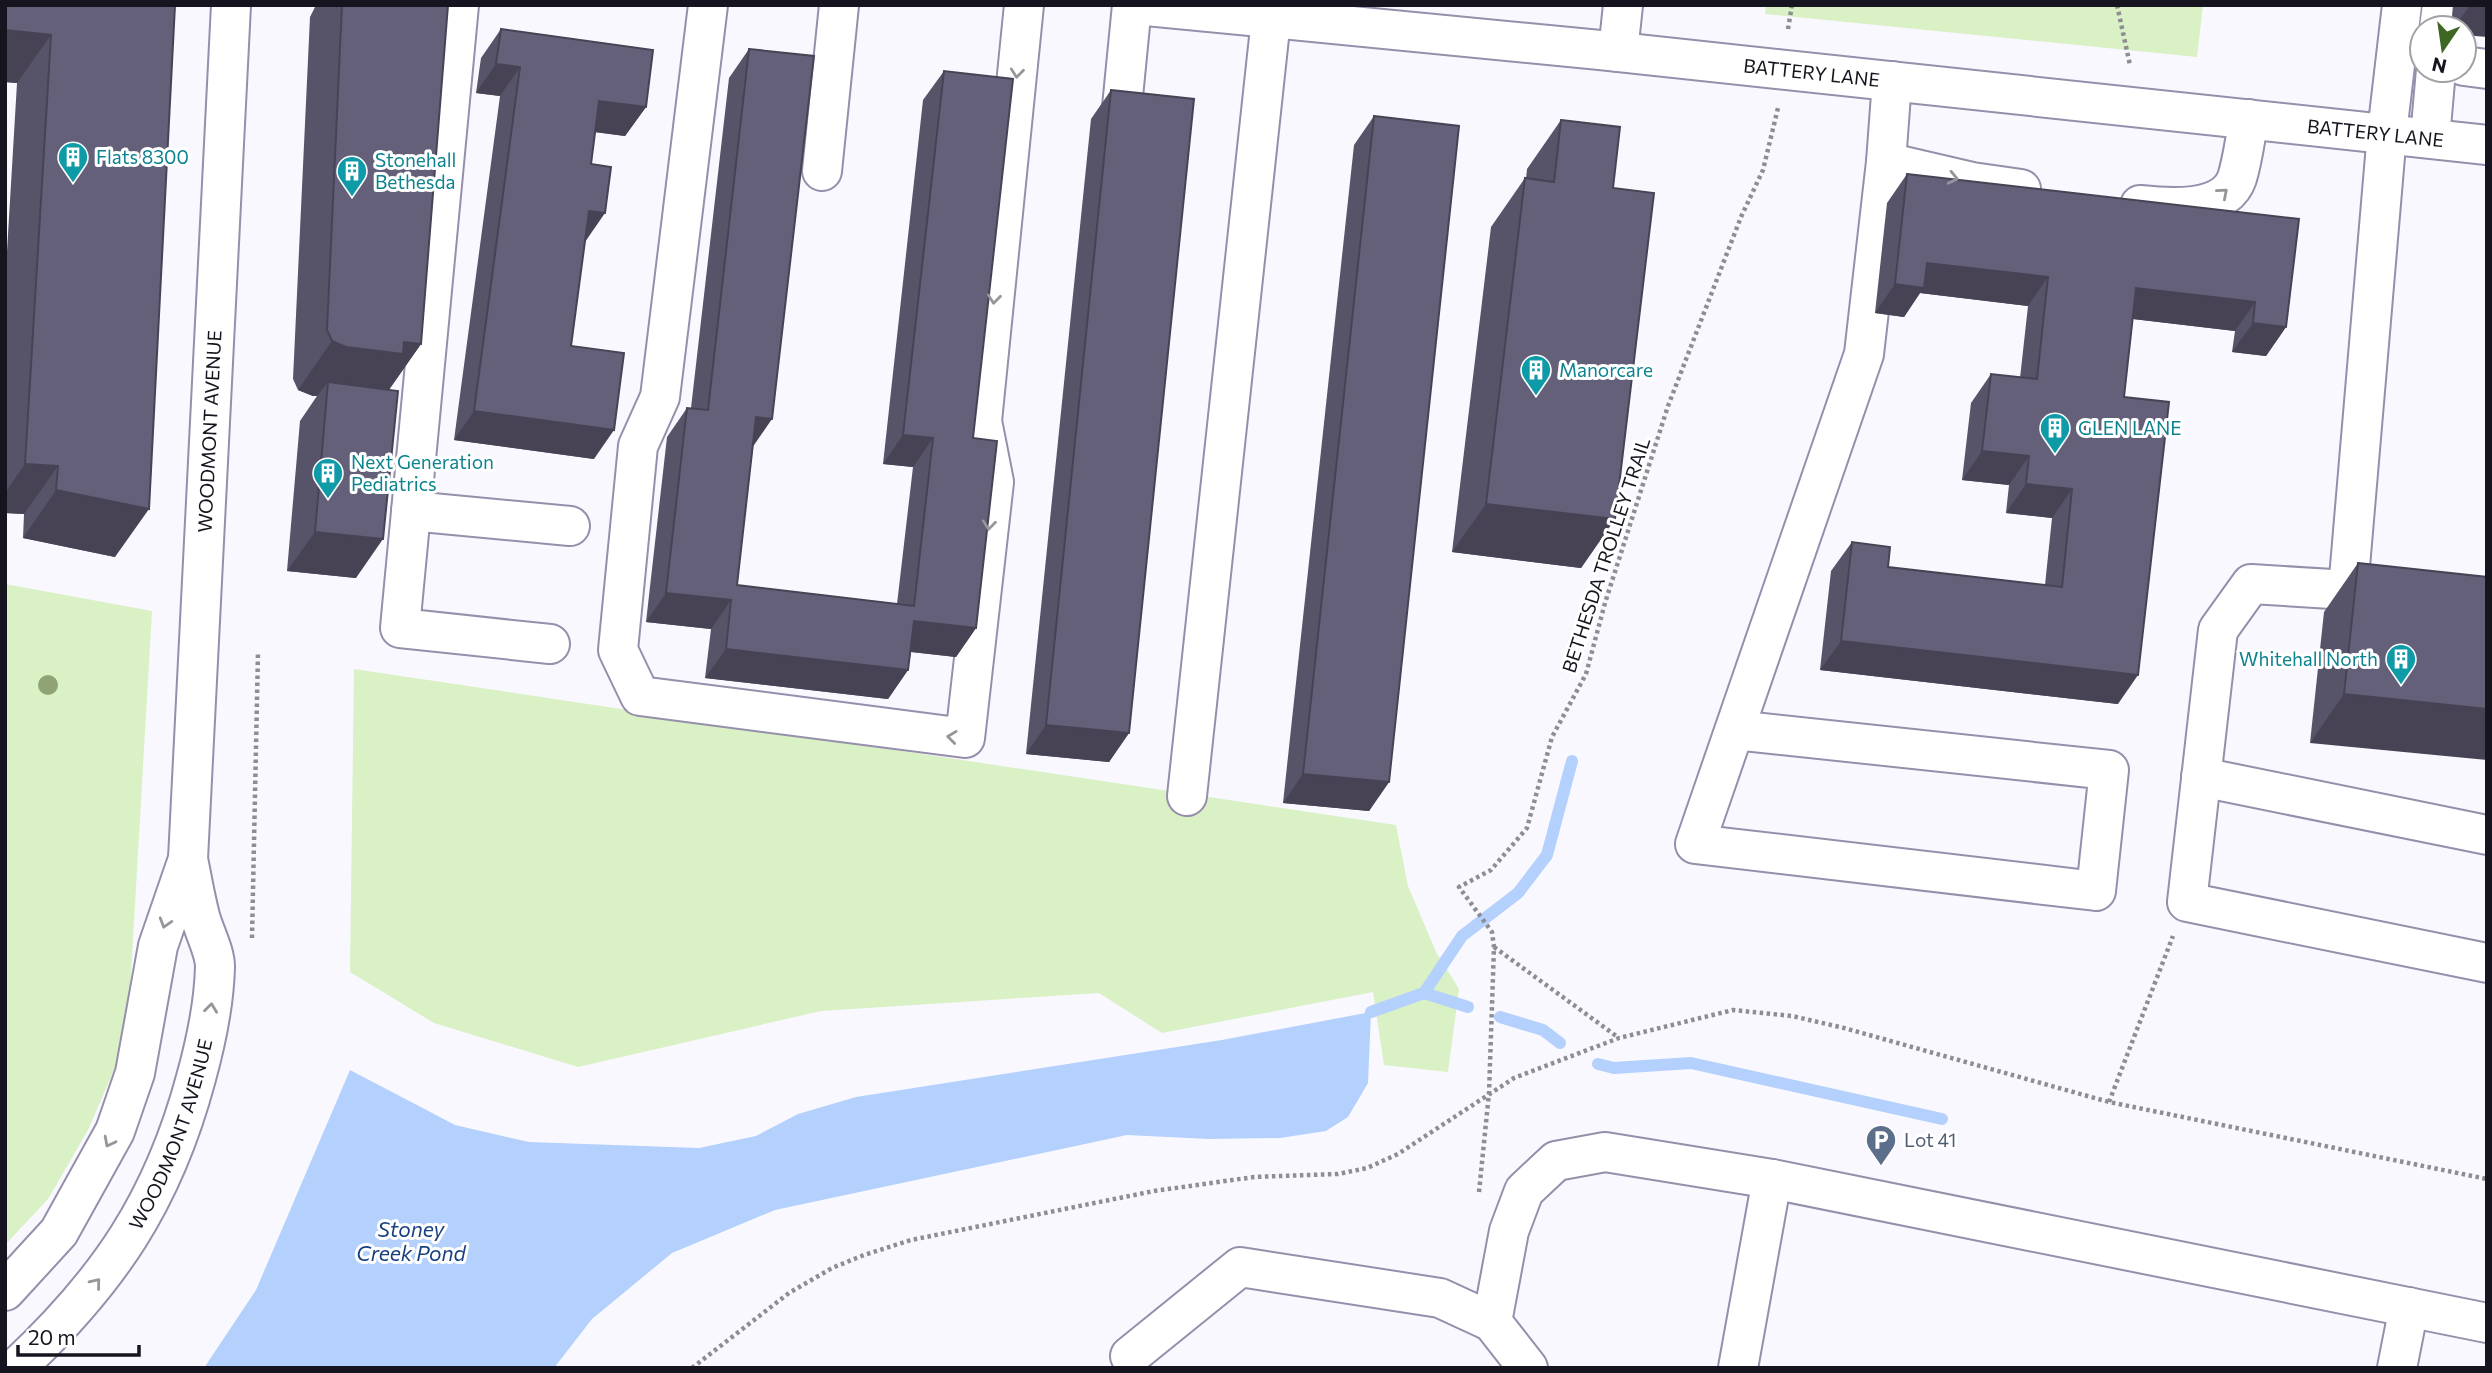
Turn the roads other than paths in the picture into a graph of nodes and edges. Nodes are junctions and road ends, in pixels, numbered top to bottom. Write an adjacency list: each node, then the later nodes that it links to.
1 (231, 5): 30 (street, WOODMONT AVENUE)
2 (458, 5): 23 (street)
3 (708, 5): 5 (street, one-way to 3)
4 (839, 5): 20 (street)
5 (1024, 5)
6 (1134, 5): 9 (street, BATTERY LANE); 14 (street)
7 (1623, 5): 11 (street)
8 (2402, 5): 16 (street)
9 (1274, 12): 10 (street, BATTERY LANE); 28 (street)
10 (1459, 21): 11 (street, BATTERY LANE)
11 (1618, 52): 12 (street, BATTERY LANE)
12 (1892, 81): 15 (street, BATTERY LANE); 19 (street)
13 (2435, 84): 17 (street)
14 (1121, 117)
15 (2249, 119): 16 (street, BATTERY LANE); 22 (street, one-way to 15)
16 (2387, 133): 17 (street, BATTERY LANE); 27 (street)
17 (2430, 138): 18 (street, BATTERY LANE)
18 (2487, 145)
19 (1886, 162): 21 (street, one-way to 21); 26 (street)
20 (822, 171)
21 (2054, 193)
22 (2110, 201)
23 (411, 511): 24 (street); 25 (street)
24 (570, 526)
25 (550, 644)
26 (1735, 730): 26 (street)
27 (2201, 777): 29 (street); 31 (street)
28 (1187, 796)
29 (2487, 835)
30 (188, 859): 33 (street, WOODMONT AVENUE, one-way to 33); 38 (street, WOODMONT AVENUE, one-way to 30)
31 (2487, 963)
32 (1772, 1179): 34 (street); 35 (street); 40 (street)
33 (5, 1291)
34 (2409, 1307): 36 (street); 41 (street)
35 (1492, 1322): 37 (street); 39 (street)
36 (2487, 1324)
37 (1130, 1356)
38 (16, 1368)
39 (1528, 1368)
40 (1738, 1368)
41 (2397, 1368)

